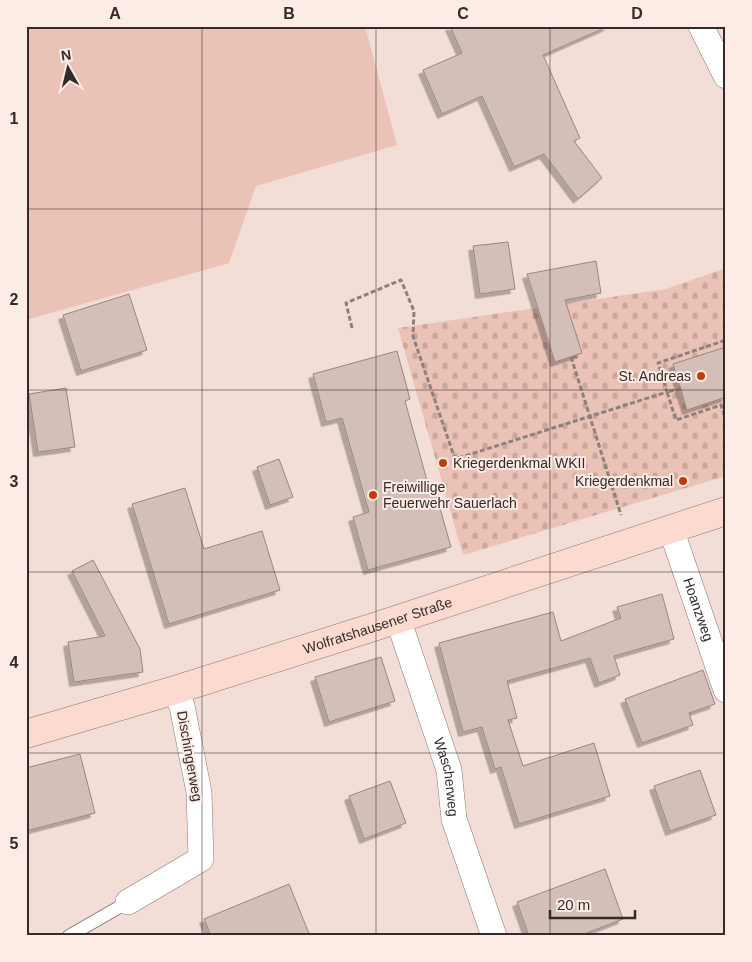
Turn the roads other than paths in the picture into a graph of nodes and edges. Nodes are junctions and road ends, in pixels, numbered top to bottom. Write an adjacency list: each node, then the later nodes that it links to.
1 (701, 26): 2 (street)
2 (724, 69)
3 (726, 511): 4 (main road, Wolfratshausener Straße)
4 (671, 529): 5 (main road, Wolfratshausener Straße); 7 (street, Hoanzweg)
5 (398, 618): 6 (main road, Wolfratshausener Straße); 11 (street, Wascherweg)
6 (175, 690): 8 (main road, Wolfratshausener Straße); 9 (street, Dischingerweg)
7 (726, 690)
8 (26, 734)
9 (128, 902): 10 (lane)
10 (69, 936)
11 (494, 936)

